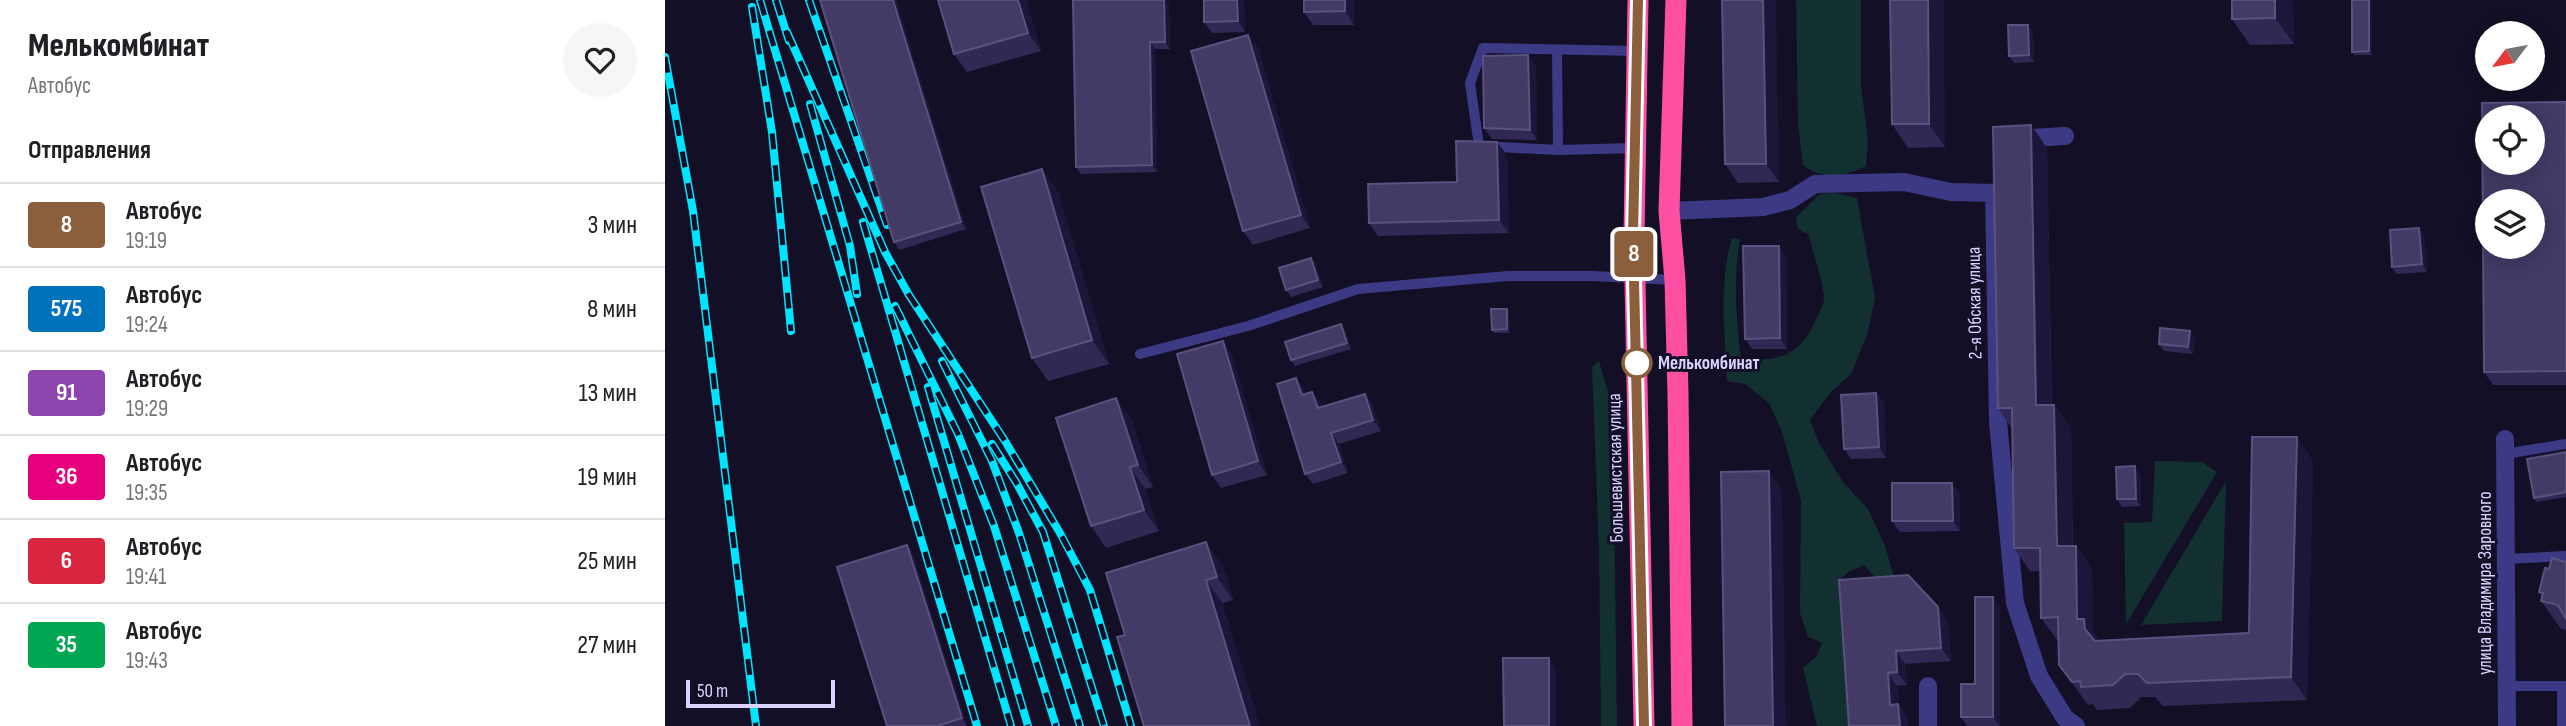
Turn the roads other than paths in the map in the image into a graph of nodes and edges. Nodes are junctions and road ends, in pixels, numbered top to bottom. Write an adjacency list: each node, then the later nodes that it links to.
1 (1638, 0): 4 (highway, Большевистская улица)
2 (1676, 0): 9 (highway)
3 (1557, 50): 4 (lane); 8 (lane); 8 (lane)
4 (1637, 51): 7 (highway, Большевистская улица)
5 (2065, 136): 6 (street)
6 (1998, 140)
7 (1635, 148): 8 (lane); 10 (highway, Большевистская улица)
8 (1558, 150)
9 (1669, 211): 11 (highway); 23 (street, 2-я Обская улица)
10 (1634, 279): 11 (lane); 12 (lane); 20 (highway, Большевистская улица)
11 (1675, 280): 21 (highway)
12 (1140, 354)
13 (2566, 444): 14 (lane)
14 (2505, 447): 16 (street, улица Владимира Заровного)
15 (2566, 556): 16 (lane)
16 (2505, 559): 18 (street, улица Владимира Заровного)
17 (1928, 686): 22 (street)
18 (2506, 686): 19 (lane); 24 (street, улица Владимира Заровного)
19 (2564, 686): 25 (lane)
20 (1644, 726)
21 (1682, 726)
22 (1928, 726)
23 (2077, 726)
24 (2507, 726)
25 (2562, 726)

